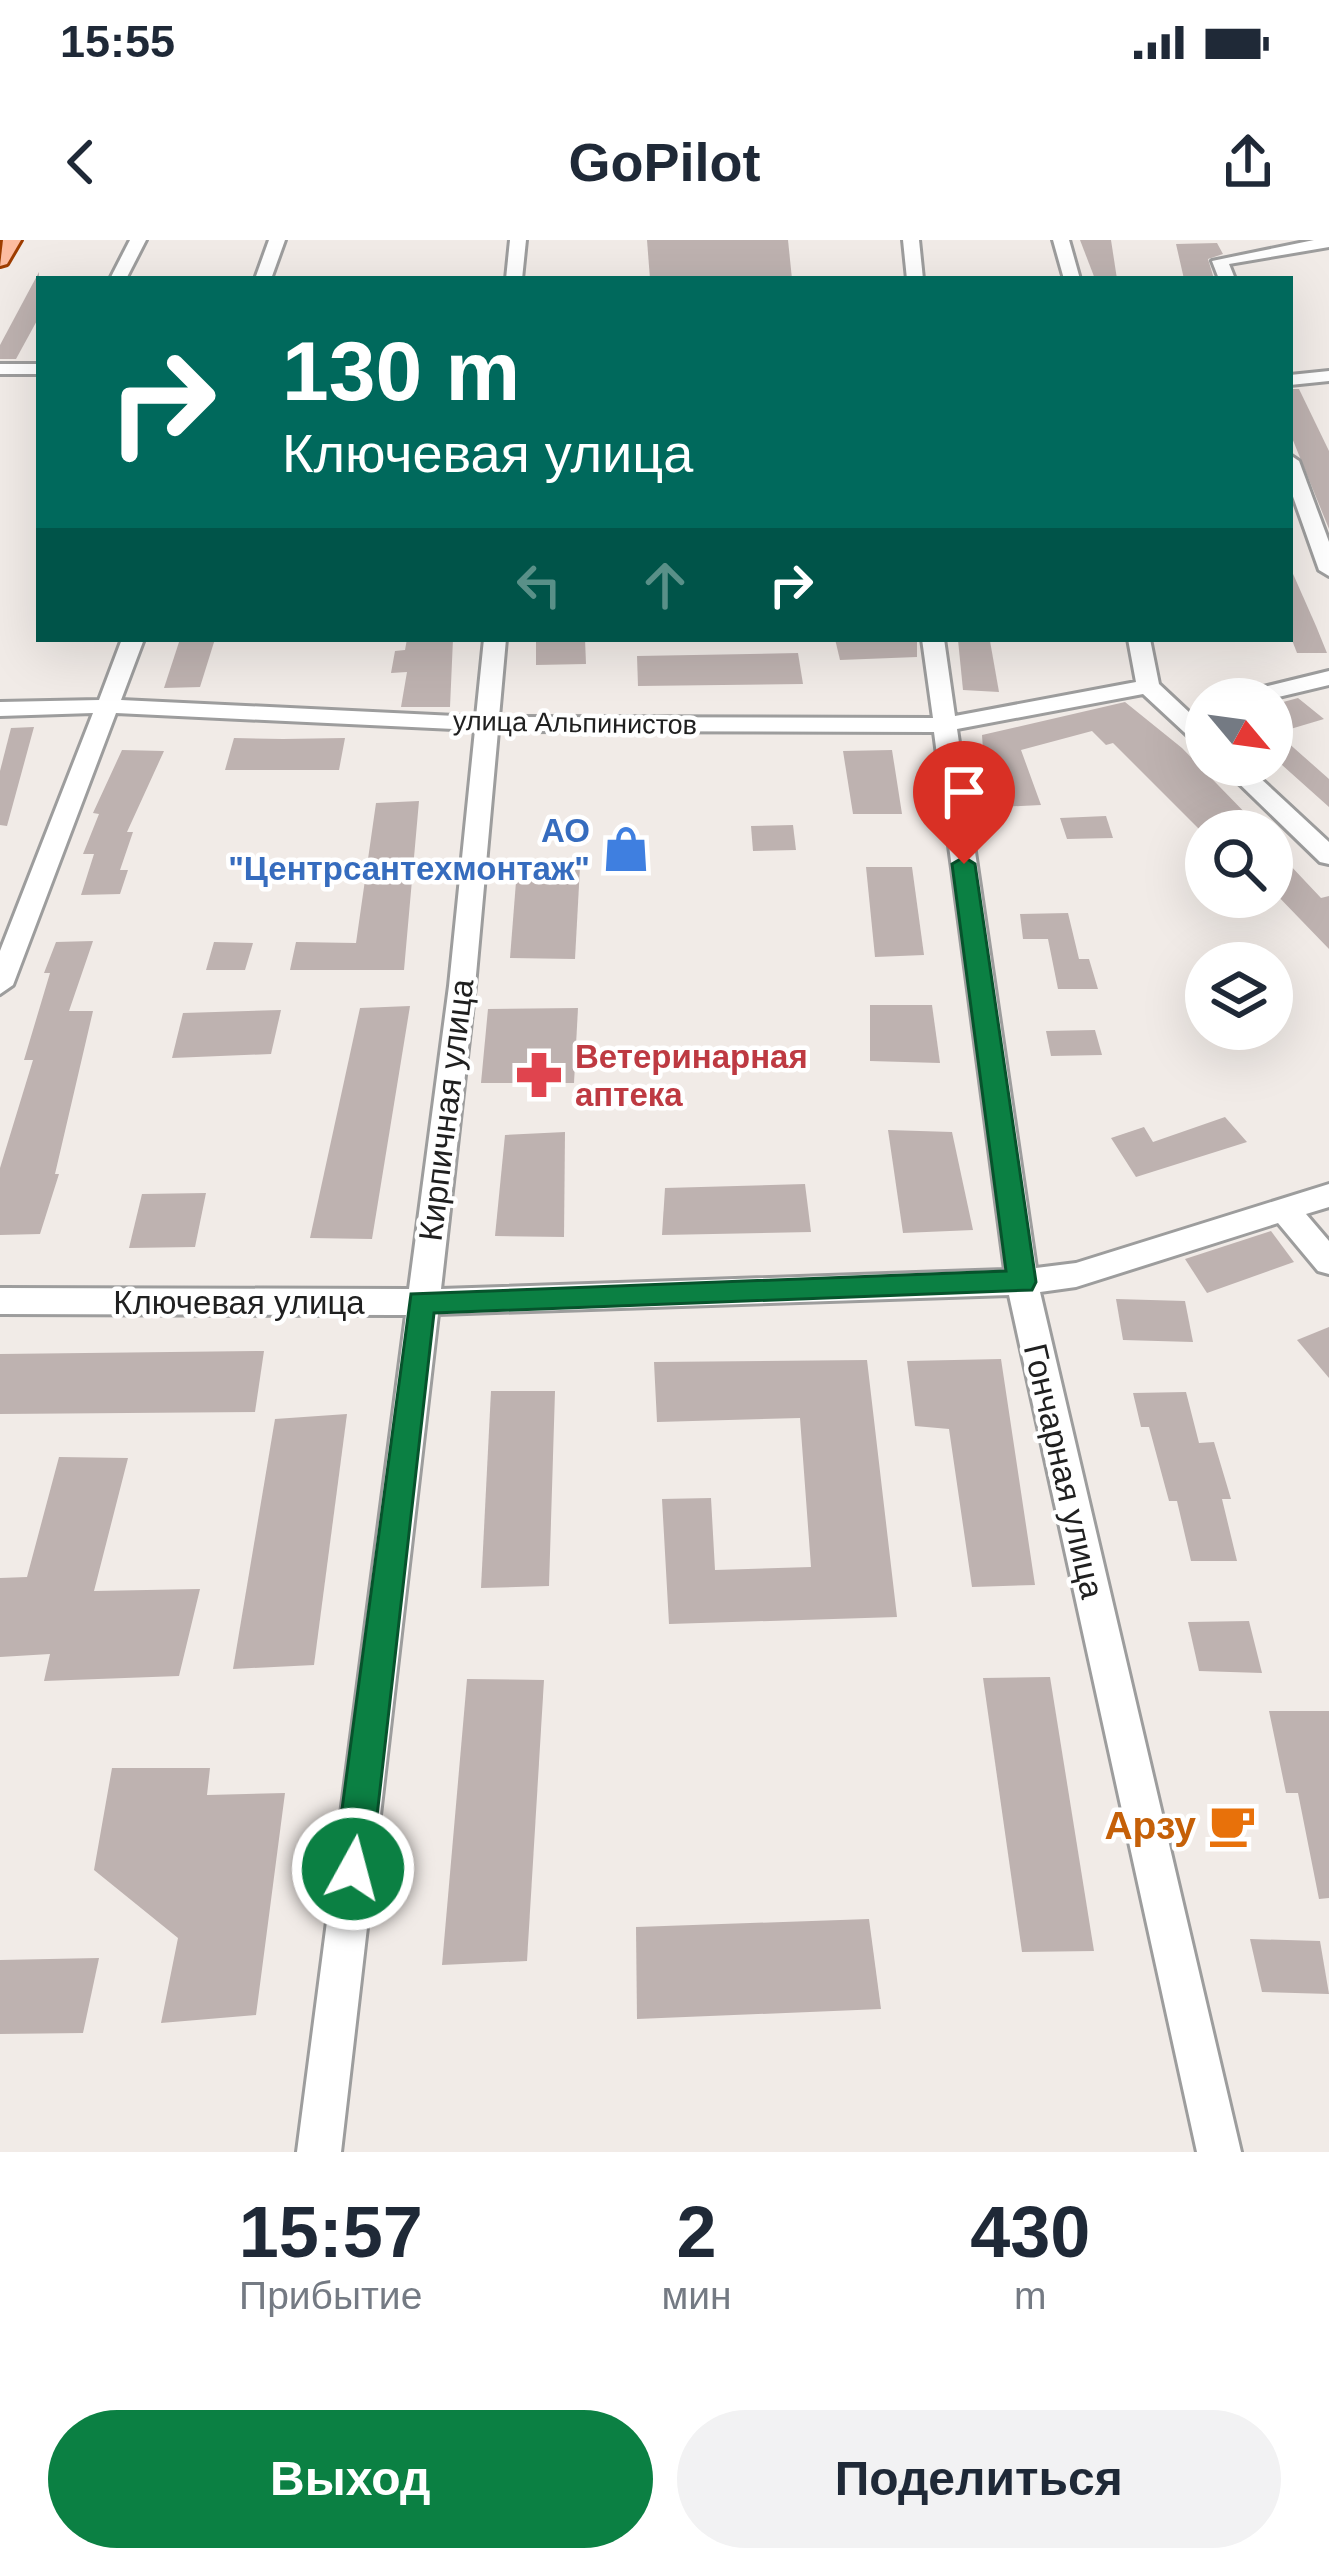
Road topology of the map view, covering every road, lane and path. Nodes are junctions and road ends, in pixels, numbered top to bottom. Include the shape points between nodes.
1 (12, 240) edge
2 (138, 240) edge
3 (277, 240) edge
4 (518, 240) edge
5 (911, 240) edge
6 (1061, 240) edge
7 (1328, 241) edge
8 (0, 260) edge
9 (120, 276) edge
10 (264, 276) edge
11 (514, 276) edge
12 (915, 276) edge
13 (1071, 276) edge
14 (1225, 276) edge
15 (0, 369) edge
16 (36, 369) edge
17 (1329, 376) edge
18 (1293, 380) edge
19 (1293, 469) edge
20 (1329, 570) edge
21 (132, 642) edge
22 (495, 642) edge
23 (933, 642) edge
24 (1140, 642) edge
25 (1329, 678) edge
26 (1148, 686) junction
27 (1293, 687) edge
28 (111, 706) junction
29 (0, 709) edge
30 (1185, 713) edge
31 (1179, 715) junction
32 (1185, 721) edge
33 (484, 724) junction
34 (944, 724) junction
35 (1254, 786) edge
36 (1329, 856) edge
37 (0, 986) edge
38 (1329, 1196) edge
39 (1285, 1210) junction
40 (1329, 1262) edge
41 (1022, 1282) junction
42 (0, 1301) edge
43 (421, 1302) junction
44 (319, 2152) edge
45 (1219, 2152) edge

1 - 8 main road
2 - 9 street
3 - 10 street
4 - 11 street
5 - 12 street
6 - 13 street
7 - 14 street via 1220,261
15 - 16 street
17 - 18 street
19 - 20 street
21 - 28 street
22 - 33 street, Кирпичная улица
23 - 34 street, Гончарная улица
24 - 26 street
25 - 27 street
26 - 31 street
26 - 34 street, улица Альпинистов
28 - 29 street, улица Альпинистов
28 - 33 street, улица Альпинистов
28 - 37 street
30 - 31 street
31 - 32 street
33 - 34 street, улица Альпинистов
33 - 43 street, Кирпичная улица via 462,986
34 - 41 street, Гончарная улица
35 - 36 street
38 - 39 street, Ключевая улица
39 - 40 street
39 - 41 street, Ключевая улица via 1076,1276
41 - 43 street, Ключевая улица
41 - 45 street, Гончарная улица
42 - 43 street, Ключевая улица
43 - 44 street, Кирпичная улица

